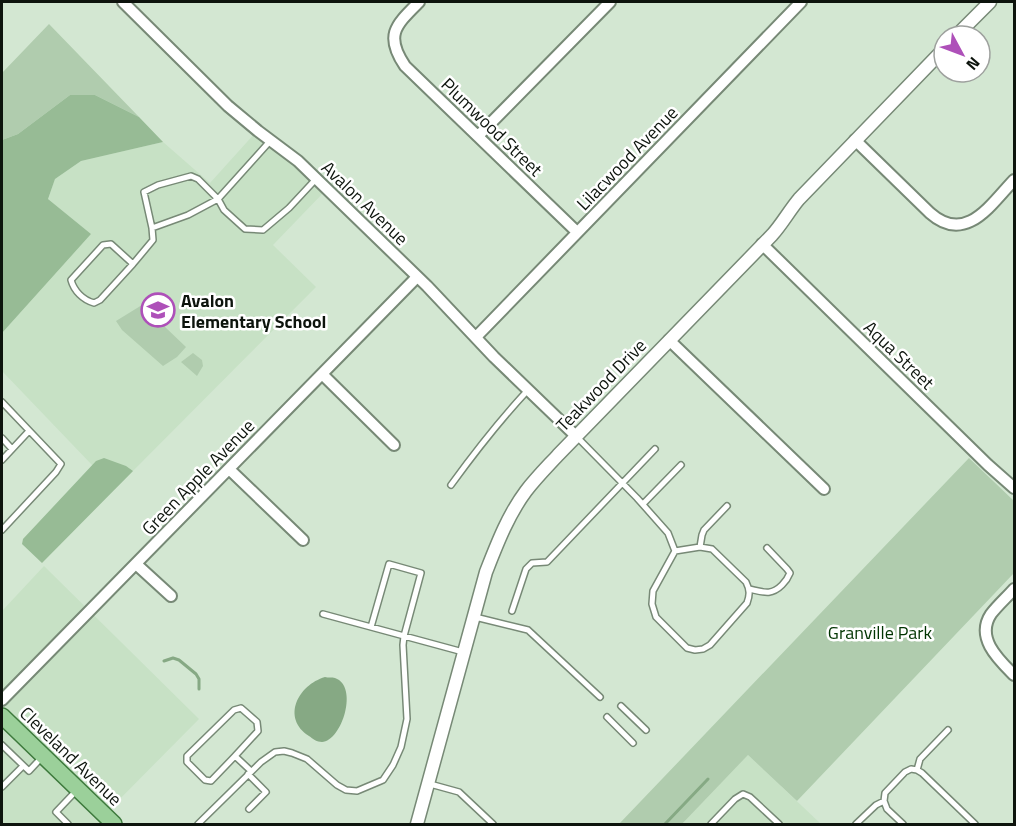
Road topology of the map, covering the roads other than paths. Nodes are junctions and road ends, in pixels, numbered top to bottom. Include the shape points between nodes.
1 (123, 2) edge
2 (419, 2) edge
3 (610, 2) edge
4 (801, 2) edge
5 (990, 2) edge
6 (968, 24) edge
7 (932, 61) edge
8 (478, 136) junction
9 (271, 140) junction
10 (855, 140) junction
11 (316, 179) junction
12 (1014, 180) edge
13 (218, 199) junction
14 (152, 228) junction
15 (577, 232) junction
16 (762, 244) junction
17 (134, 264) junction
18 (417, 277) junction
19 (476, 337) junction
20 (669, 340) junction
21 (322, 374) junction
22 (528, 390) junction
23 (2, 402) edge
24 (29, 431) junction
25 (576, 436) junction
26 (2, 438) edge
27 (394, 445) dead end
28 (12, 449) junction
29 (655, 450) dead end
30 (2, 460) edge
31 (681, 465) dead end
32 (229, 469) junction
33 (623, 484) junction
34 (451, 485) dead end
35 (1014, 488) edge
36 (824, 489) dead end
37 (643, 504) junction
38 (727, 506) dead end
39 (2, 530) edge
40 (303, 540) dead end
41 (700, 547) junction
42 (767, 548) dead end
43 (675, 551) junction
44 (136, 564) junction
45 (749, 589) junction
46 (1014, 589) edge
47 (171, 596) dead end
48 (512, 611) dead end
49 (323, 614) dead end
50 (475, 616) junction
51 (371, 627) junction
52 (404, 636) junction
53 (465, 652) junction
54 (1014, 675) edge
55 (600, 697) dead end
56 (2, 700) edge
57 (621, 706) dead end
58 (2, 716) edge
59 (607, 717) dead end
60 (646, 730) dead end
61 (948, 730) dead end
62 (633, 743) dead end
63 (2, 744) edge
64 (44, 756) junction
65 (235, 756) junction
66 (23, 766) junction
67 (917, 770) junction
68 (249, 773) junction
69 (428, 784) junction
70 (2, 787) edge
71 (78, 789) junction
72 (884, 801) junction
73 (249, 809) dead end
74 (68, 825) edge
75 (114, 825) edge
76 (198, 825) edge
77 (417, 825) edge
78 (493, 825) edge
79 (711, 825) edge
80 (779, 825) edge
81 (856, 825) edge
82 (903, 825) edge
83 (975, 825) edge

1 - 9 street, Avalon Avenue via 228,106
2 - 8 street, Plumwood Street via 397,26 393,40 397,54
3 - 8 street
4 - 15 street, Lilacwood Avenue
5 - 6 street
7 - 10 street, Teakwood Drive
8 - 15 street, Plumwood Street
9 - 11 street, Avalon Avenue
9 - 13 lane
10 - 12 street via 938,221 948,225 964,225 978,217
10 - 16 street, Teakwood Drive
11 - 13 lane via 262,230 245,229
11 - 18 street, Avalon Avenue
13 - 14 lane
13 - 14 lane via 191,176 158,185 144,192
14 - 17 lane via 153,240
15 - 19 street, Lilacwood Avenue
16 - 20 street, Teakwood Drive
16 - 35 street, Aqua Street
17 - 17 lane via 111,244 103,245 71,280 73,288 94,303
18 - 19 street, Avalon Avenue
18 - 21 street, Green Apple Avenue
19 - 22 street, Avalon Avenue
20 - 25 street, Teakwood Drive
20 - 36 street
21 - 27 street
21 - 32 street, Green Apple Avenue
22 - 25 street, Avalon Avenue
22 - 34 lane
23 - 24 lane
24 - 28 lane
24 - 39 lane via 61,464
25 - 33 lane
25 - 50 street, Teakwood Drive via 526,491 511,515 497,542
26 - 28 lane
28 - 30 lane
29 - 33 lane
31 - 37 lane
32 - 40 street
32 - 44 street, Green Apple Avenue
33 - 37 lane
33 - 48 lane via 547,562 532,563 526,569
37 - 43 lane via 668,533
38 - 41 lane via 704,530
41 - 43 lane
41 - 45 lane via 712,549
42 - 45 lane via 788,569 789,577 774,591
43 - 45 lane via 653,591 652,604 656,617 687,648 703,649 710,645 747,603
44 - 47 street
44 - 56 street, Green Apple Avenue
46 - 54 street via 986,626 987,643
49 - 51 lane
50 - 53 street, Teakwood Drive
50 - 55 lane via 528,630
51 - 52 lane
51 - 52 lane via 389,564 421,573
52 - 53 lane
52 - 68 lane via 407,719 393,765 383,780 357,791 346,790 307,759 284,751 275,752
53 - 69 street, Teakwood Drive
57 - 60 lane
58 - 64 main road, Cleveland Avenue
59 - 62 lane
61 - 67 lane via 920,759
63 - 66 lane
64 - 66 lane via 29,771
64 - 71 main road, Cleveland Avenue
65 - 65 lane via 258,731 257,722 241,708 226,717 187,756 187,762 211,781
65 - 68 lane
66 - 70 lane
67 - 72 lane via 905,772 885,793
67 - 83 lane
68 - 73 lane via 266,792
68 - 76 lane
69 - 77 street, Teakwood Drive
69 - 78 lane via 459,792
71 - 74 lane via 56,812
71 - 75 main road, Cleveland Avenue
72 - 81 lane
72 - 82 lane
79 - 80 lane via 743,794

